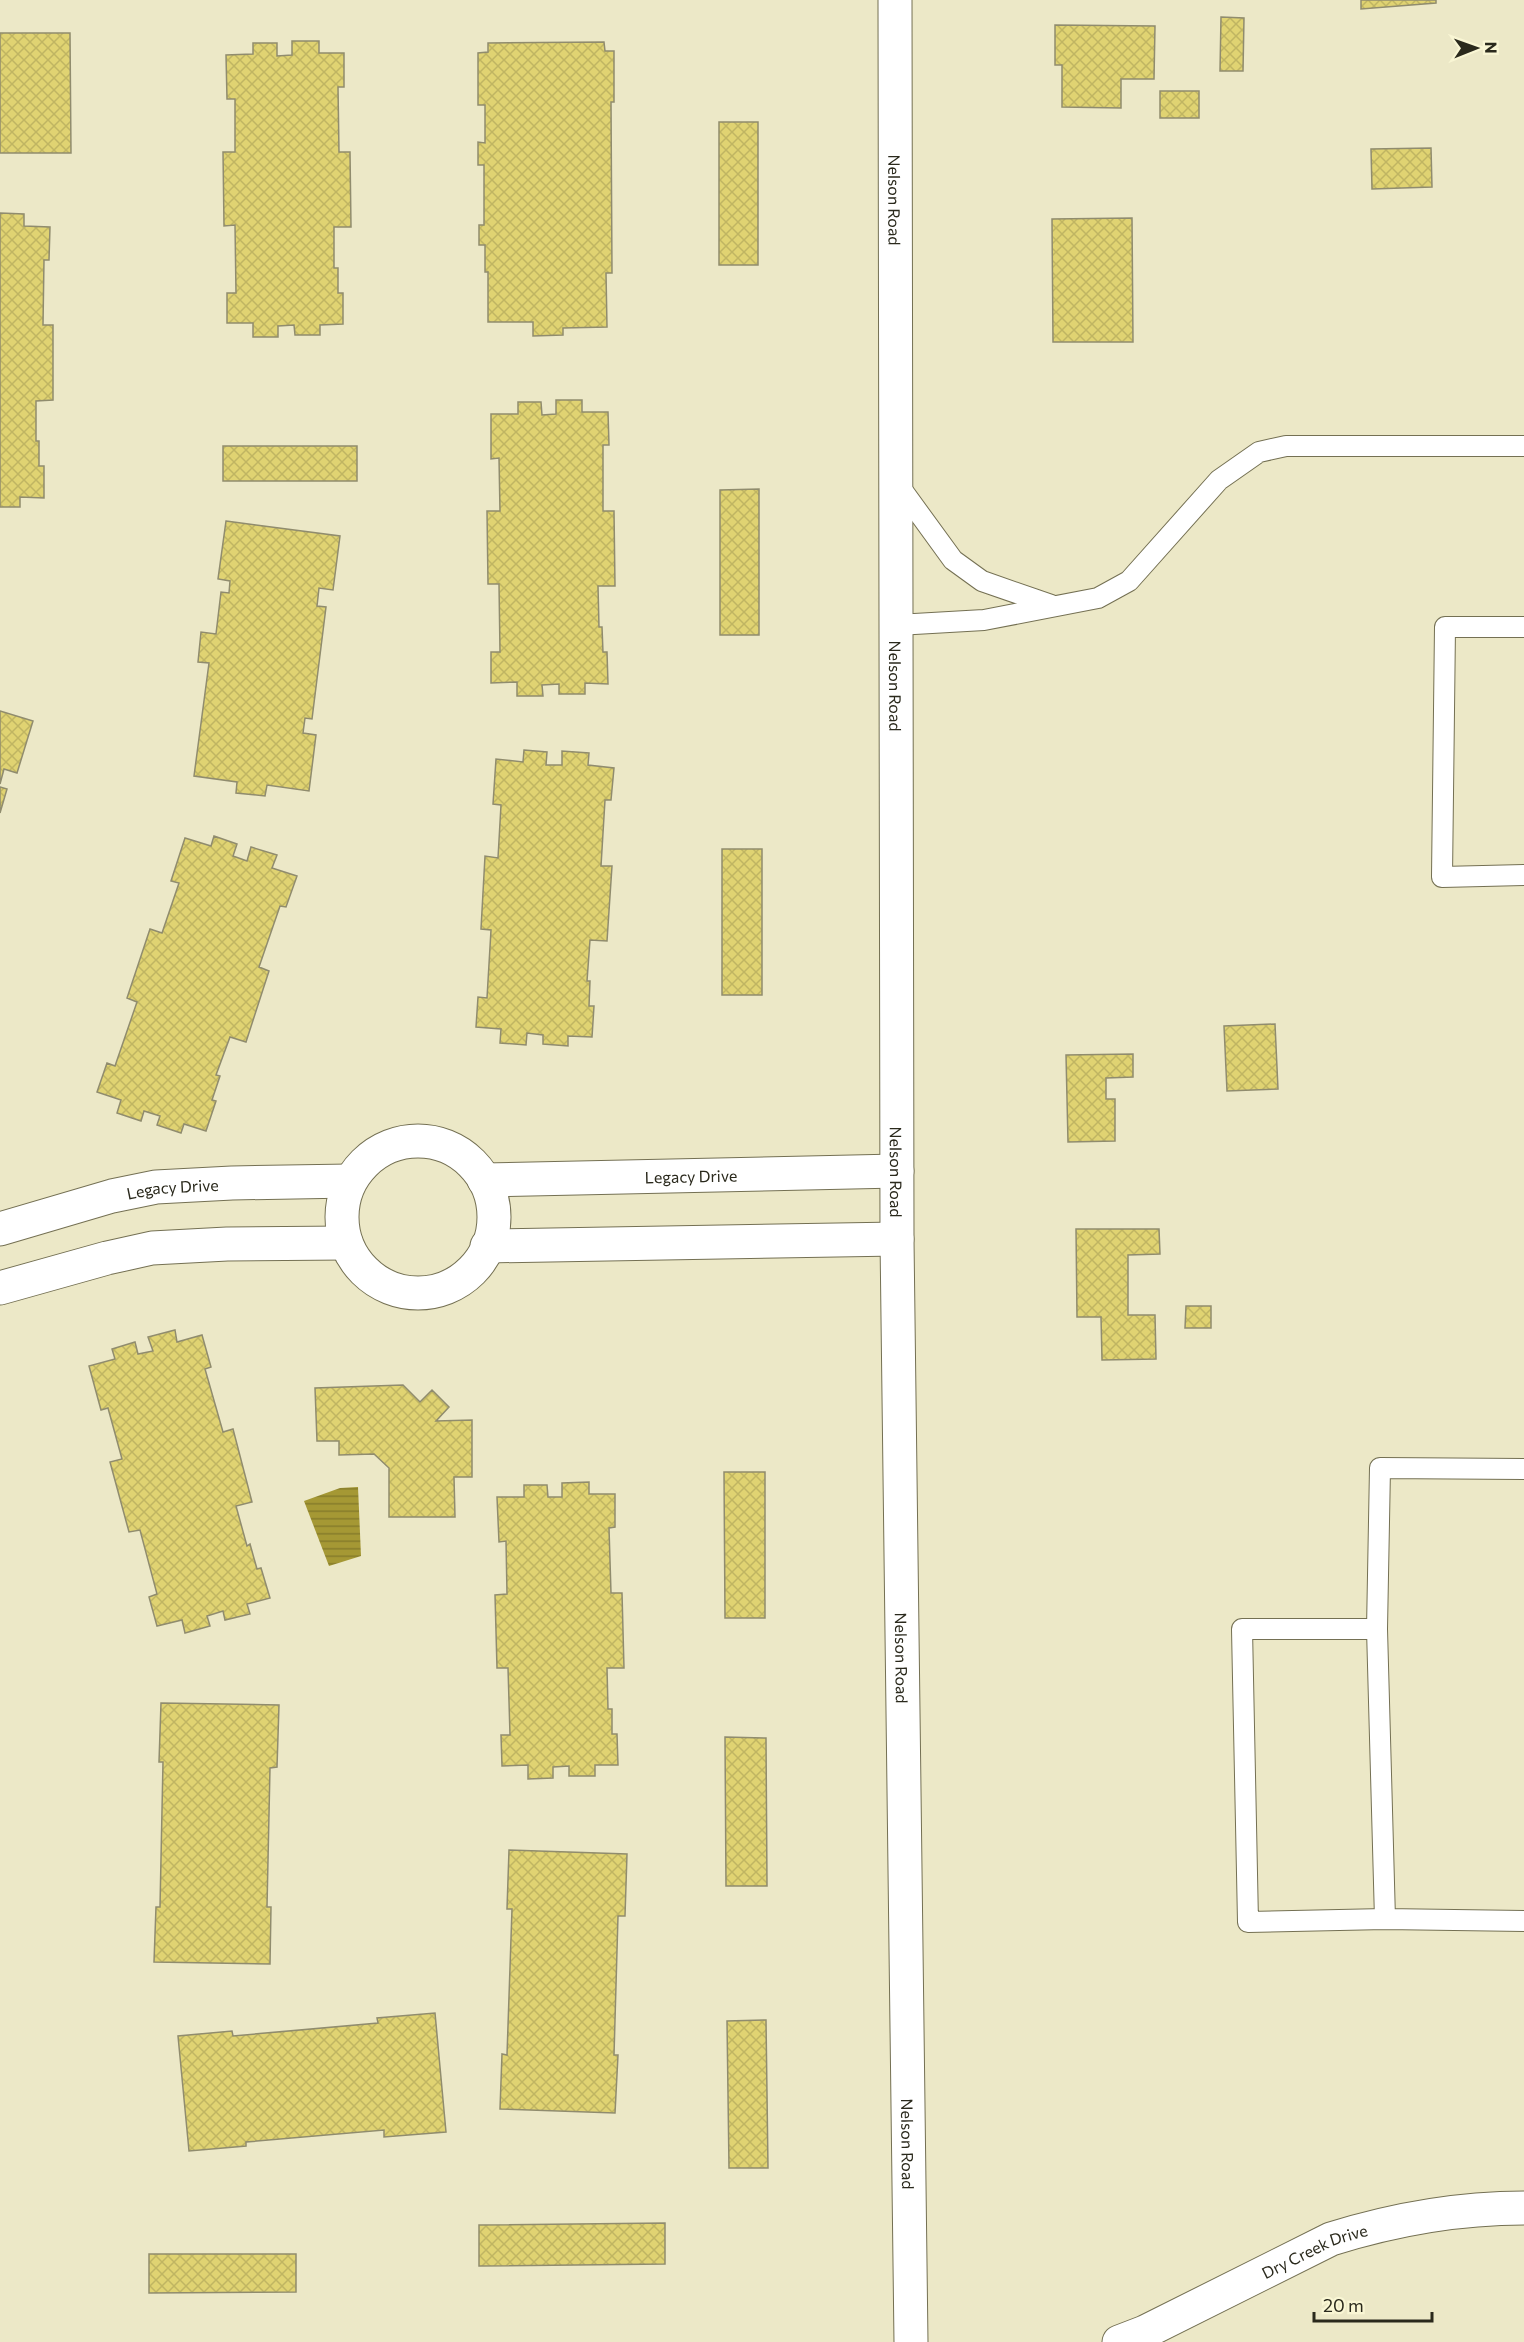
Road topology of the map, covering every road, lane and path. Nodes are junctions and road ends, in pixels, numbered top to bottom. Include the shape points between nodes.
1 (895, 0) edge
2 (1524, 446) edge
3 (897, 482) junction
4 (1051, 605) junction
5 (897, 625) junction
6 (1524, 627) edge
7 (1524, 875) edge
8 (897, 1171) junction
9 (484, 1180) junction
10 (350, 1181) junction
11 (0, 1229) edge
12 (897, 1239) junction
13 (346, 1243) junction
14 (488, 1246) junction
15 (0, 1288) edge
16 (1524, 1469) edge
17 (1377, 1629) junction
18 (1385, 1919) junction
19 (1524, 1920) edge
20 (1524, 2208) edge
21 (911, 2342) edge
22 (1119, 2342) edge

1 - 3 street, Nelson Road
2 - 4 lane via 1286,446 1259,452 1220,480 1130,581 1098,598
3 - 4 lane via 953,560 982,581
3 - 5 street, Nelson Road
4 - 5 lane via 984,620
5 - 8 street, Nelson Road
6 - 7 lane via 1444,627 1442,877
8 - 9 street, Legacy Drive
8 - 12 street, Nelson Road
9 - 10 street via 467,1158 455,1150 416,1140 376,1153
9 - 14 street via 494,1220
10 - 11 street, Legacy Drive via 156,1187
10 - 13 street via 342,1206
12 - 14 street
12 - 21 street, Nelson Road
13 - 14 street via 368,1274 390,1288 414,1293 439,1290 462,1279
13 - 15 street via 152,1248
16 - 17 lane via 1380,1468
17 - 18 lane
17 - 18 lane via 1242,1629 1248,1922
18 - 19 lane
20 - 22 street, Dry Creek Drive via 1465,2209 1427,2215 1331,2239

